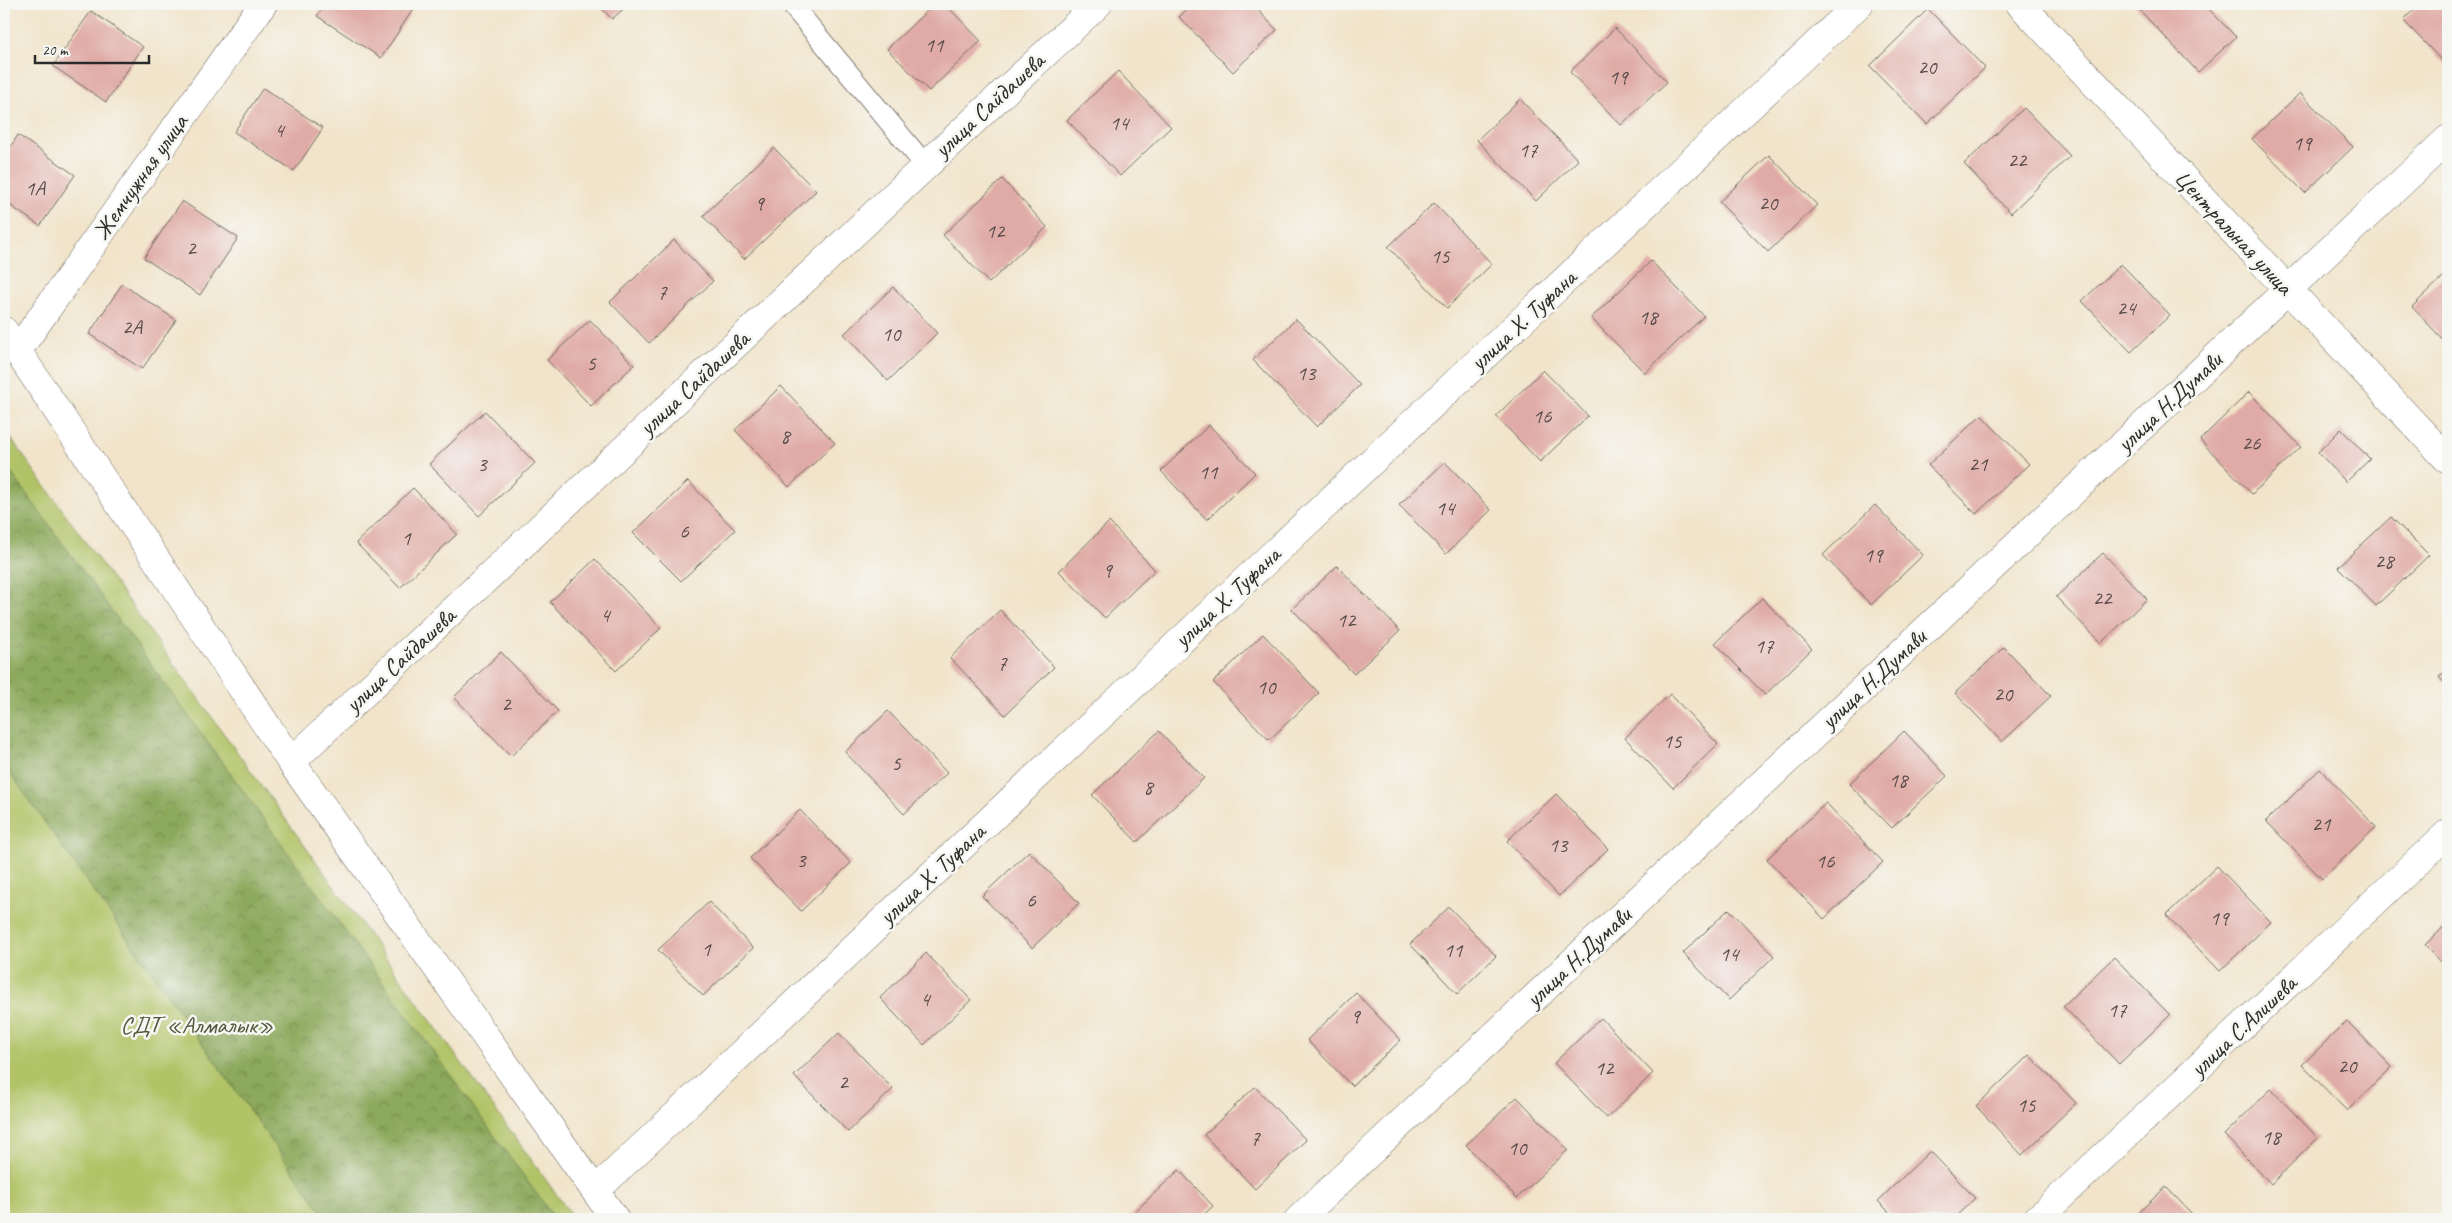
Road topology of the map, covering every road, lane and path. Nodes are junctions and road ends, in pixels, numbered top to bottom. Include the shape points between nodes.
1 (263, 4) edge
2 (791, 4) edge
3 (1098, 4) edge
4 (1859, 4) edge
5 (2020, 4) edge
6 (2448, 139) edge
7 (925, 165) junction
8 (2288, 290) junction
9 (11, 340) edge
10 (2448, 460) edge
11 (291, 762) junction
12 (2448, 833) edge
13 (596, 1190) junction
14 (616, 1219) edge
15 (1299, 1219) edge
16 (2037, 1219) edge

1 - 9 street, Жемчужная улица
2 - 7 lane
3 - 7 street, улица Сайдашева
4 - 13 street, улица Х. Туфана
5 - 8 street, Центральная улица
6 - 8 street, улица Н.Думави
7 - 11 street, улица Сайдашева
8 - 10 street, Центральная улица
8 - 15 street, улица Н.Думави
9 - 11 street
11 - 13 street
12 - 16 street, улица С.Алишева
13 - 14 street

